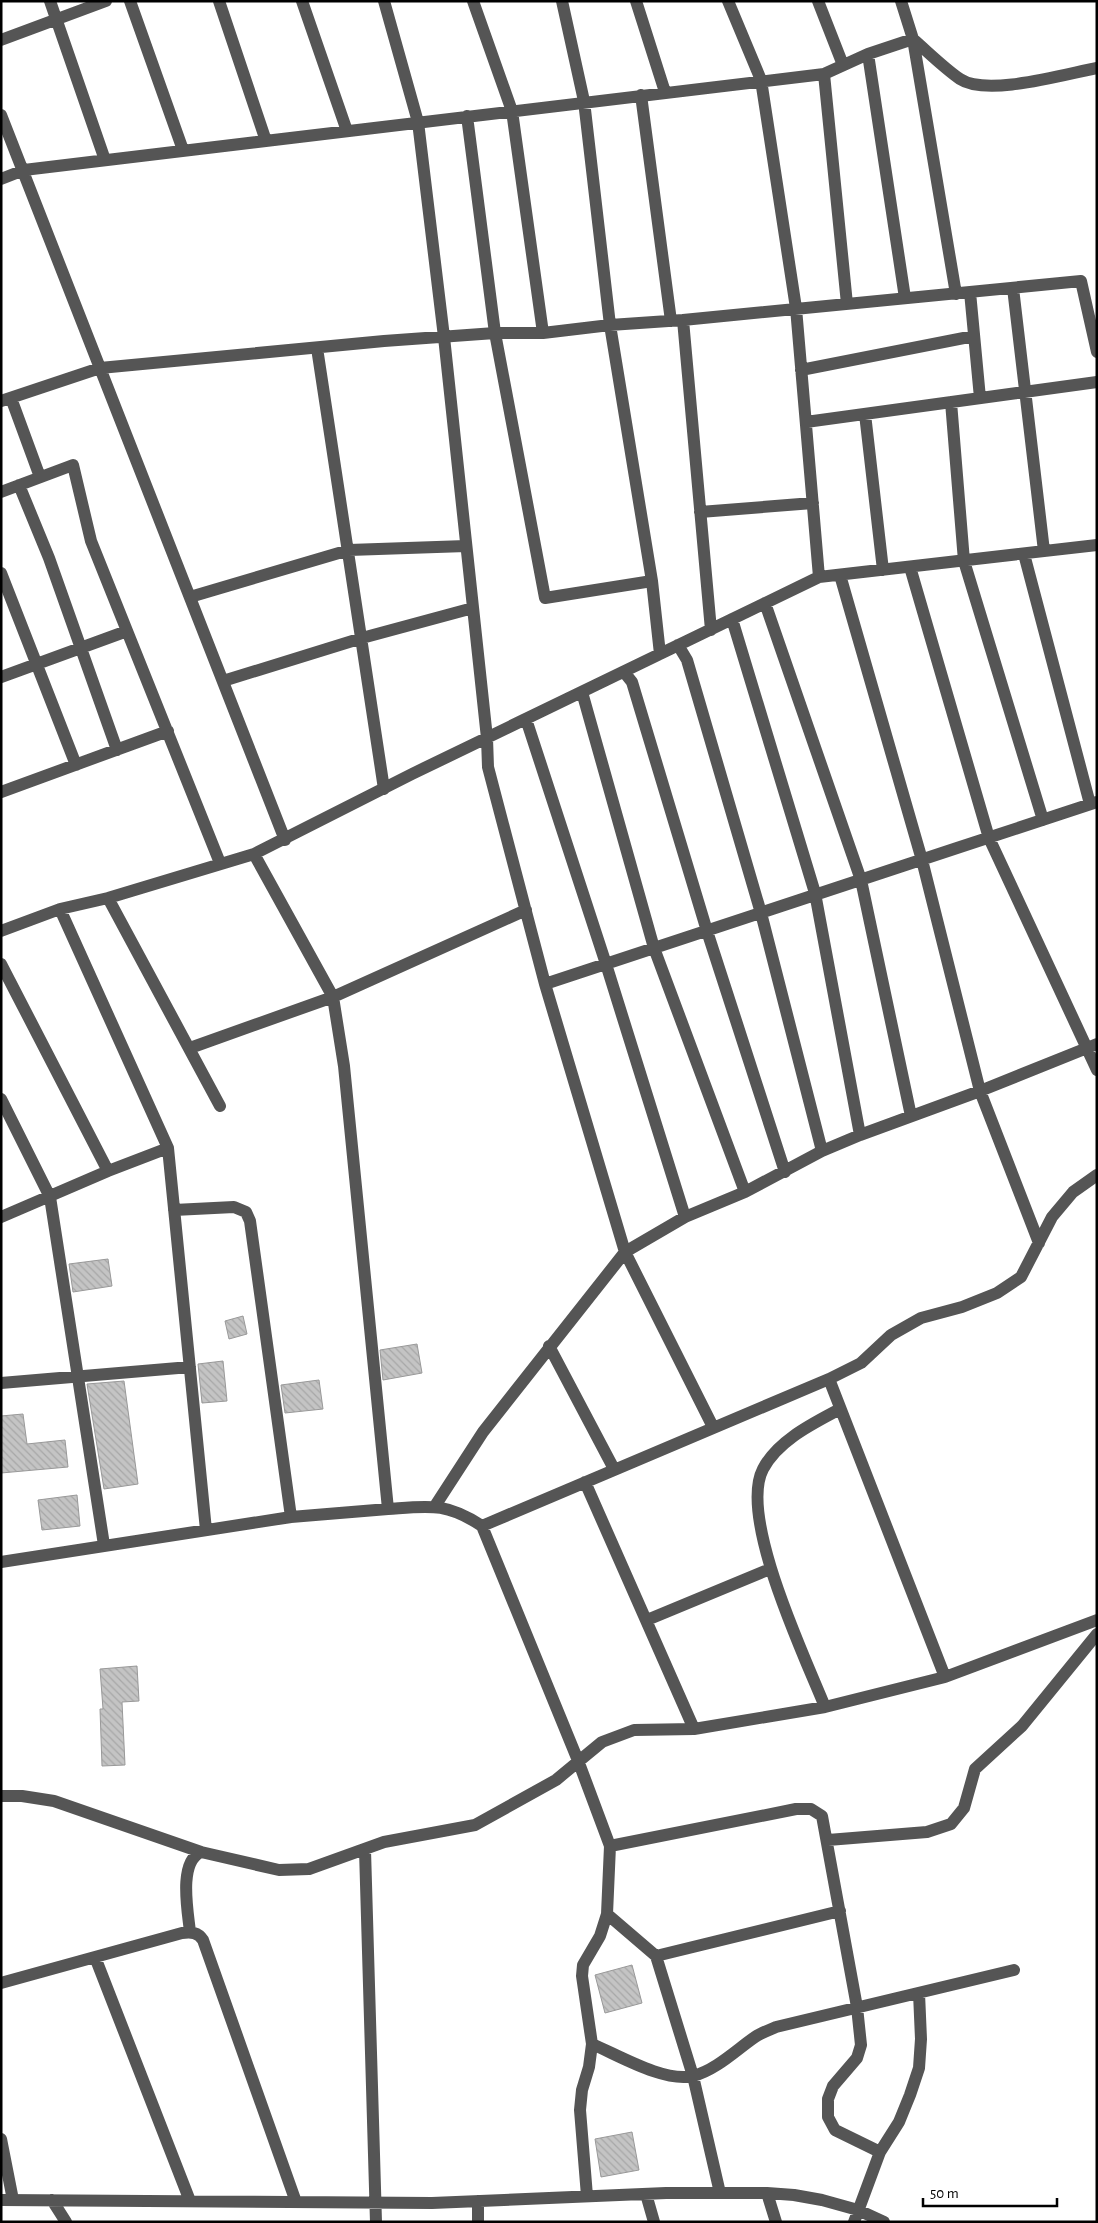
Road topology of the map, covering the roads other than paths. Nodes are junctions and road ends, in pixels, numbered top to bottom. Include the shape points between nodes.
1 (50, 1) edge
2 (106, 1) edge
3 (130, 1) edge
4 (219, 1) edge
5 (302, 1) edge
6 (384, 1) edge
7 (473, 1) edge
8 (562, 1) edge
9 (636, 1) edge
10 (728, 1) edge
11 (818, 1) edge
12 (901, 1) edge
13 (57, 19) junction
14 (1, 40) edge
15 (912, 40) junction
16 (868, 54) junction
17 (844, 65) junction
18 (1097, 68) edge
19 (824, 74) junction
20 (762, 80) junction
21 (665, 92) junction
22 (641, 95) junction
23 (584, 101) junction
24 (512, 111) junction
25 (1, 115) edge
26 (467, 116) junction
27 (418, 122) junction
28 (348, 131) junction
29 (266, 141) junction
30 (183, 150) junction
31 (105, 160) junction
32 (24, 170) junction
33 (1, 179) edge
34 (1014, 288) junction
35 (970, 292) junction
36 (956, 294) junction
37 (905, 298) junction
38 (847, 304) junction
39 (796, 308) junction
40 (677, 320) junction
41 (610, 325) junction
42 (495, 333) junction
43 (543, 333) junction
44 (974, 336) junction
45 (444, 337) junction
46 (317, 348) junction
47 (1097, 352) edge
48 (100, 368) junction
49 (801, 370) junction
50 (1097, 382) edge
51 (1025, 392) junction
52 (980, 398) junction
53 (6, 400) edge
54 (951, 402) junction
55 (865, 414) junction
56 (806, 422) junction
57 (40, 477) junction
58 (19, 485) junction
59 (1, 492) edge
60 (813, 503) junction
61 (700, 512) junction
62 (1097, 545) edge
63 (466, 546) junction
64 (349, 550) junction
65 (1044, 551) junction
66 (1024, 554) junction
67 (964, 561) junction
68 (910, 567) junction
69 (883, 570) junction
70 (1, 574) edge
71 (840, 575) junction
72 (819, 577) junction
73 (652, 581) junction
74 (190, 597) junction
75 (765, 604) junction
76 (473, 608) junction
77 (732, 619) junction
78 (711, 630) junction
79 (127, 631) junction
80 (362, 638) junction
81 (678, 645) junction
82 (80, 648) junction
83 (660, 654) junction
84 (36, 664) junction
85 (624, 672) junction
86 (1, 677) edge
87 (223, 681) junction
88 (582, 692) junction
89 (526, 719) junction
90 (168, 731) junction
91 (487, 738) junction
92 (117, 750) junction
93 (76, 765) junction
94 (384, 789) junction
95 (1, 792) edge
96 (1093, 803) edge
97 (1043, 820) junction
98 (989, 838) junction
99 (285, 840) junction
100 (254, 854) junction
101 (922, 860) junction
102 (220, 863) junction
103 (861, 880) junction
104 (815, 893) junction
105 (108, 898) junction
106 (60, 909) junction
107 (526, 910) junction
108 (761, 913) junction
109 (1, 931) edge
110 (707, 931) junction
111 (654, 948) junction
112 (1, 964) edge
113 (606, 964) junction
114 (545, 984) junction
115 (333, 997) junction
116 (1091, 1047) edge
117 (190, 1048) junction
118 (1097, 1070) edge
119 (980, 1091) junction
120 (1, 1099) edge
121 (220, 1106) dead end
122 (911, 1116) junction
123 (860, 1134) junction
124 (168, 1148) junction
125 (822, 1151) junction
126 (108, 1171) junction
127 (785, 1172) junction
128 (1097, 1175) edge
129 (746, 1192) junction
130 (50, 1198) junction
131 (174, 1210) junction
132 (1, 1217) edge
133 (685, 1217) junction
134 (1039, 1243) junction
135 (625, 1252) junction
136 (550, 1346) junction
137 (190, 1367) junction
138 (78, 1376) junction
139 (829, 1379) junction
140 (1, 1383) edge
141 (840, 1409) junction
142 (713, 1427) junction
143 (614, 1469) junction
144 (585, 1482) junction
145 (435, 1506) junction
146 (388, 1509) junction
147 (291, 1517) junction
148 (482, 1526) junction
149 (206, 1530) junction
150 (104, 1545) junction
151 (1, 1562) edge
152 (770, 1569) junction
153 (647, 1620) junction
154 (1097, 1620) edge
155 (1097, 1634) edge
156 (945, 1677) junction
157 (825, 1707) junction
158 (694, 1729) junction
159 (580, 1763) junction
160 (1, 1796) edge
161 (828, 1840) junction
162 (610, 1846) junction
163 (365, 1850) junction
164 (201, 1852) junction
165 (840, 1912) junction
166 (607, 1914) junction
167 (190, 1932) junction
168 (656, 1956) junction
169 (95, 1957) junction
170 (1014, 1970) dead end
171 (1, 1983) edge
172 (919, 1993) junction
173 (857, 2008) junction
174 (592, 2044) junction
175 (693, 2076) junction
176 (1, 2139) edge
177 (880, 2152) junction
178 (720, 2193) junction
179 (767, 2193) junction
180 (646, 2194) junction
181 (587, 2196) junction
182 (7, 2200) edge
183 (52, 2200) junction
184 (190, 2201) junction
185 (478, 2201) junction
186 (296, 2202) junction
187 (375, 2202) junction
188 (856, 2216) edge
189 (66, 2222) edge
190 (376, 2222) edge
191 (478, 2222) edge
192 (654, 2222) edge
193 (776, 2222) edge
194 (884, 2222) edge

1 - 13 street
2 - 13 street
3 - 30 street
4 - 29 street
5 - 28 street
6 - 27 street
7 - 24 street
8 - 23 street
9 - 21 street
10 - 20 street
11 - 17 street
12 - 15 street
13 - 14 street
13 - 31 street
15 - 16 street
15 - 18 street via 961,80 978,85 1004,86
15 - 36 street
16 - 17 street
16 - 37 street
17 - 19 street
19 - 20 street
19 - 38 street
20 - 21 street
20 - 39 street
21 - 22 street
22 - 23 street
22 - 40 street
23 - 24 street
23 - 41 street
24 - 26 street
24 - 43 street
25 - 32 street
26 - 27 street
26 - 42 street
27 - 28 street
27 - 45 street
28 - 29 street
29 - 30 street
30 - 31 street
31 - 32 street
32 - 33 street
32 - 48 street
34 - 35 street
34 - 47 street via 1081,281
34 - 51 street
35 - 36 street
35 - 44 street
36 - 37 street
37 - 38 street
38 - 39 street
39 - 40 street
39 - 49 street
40 - 41 street
40 - 61 street
41 - 43 street
41 - 73 street
42 - 43 street
42 - 45 street
42 - 73 street via 545,598
44 - 49 street
44 - 52 street
45 - 46 street
45 - 63 street
46 - 48 street
46 - 64 street
48 - 53 street
48 - 74 street
49 - 56 street
50 - 51 street
51 - 52 street
51 - 65 street
52 - 54 street
53 - 57 street
54 - 55 street
54 - 67 street
55 - 56 street
55 - 69 street
56 - 60 street
57 - 58 street
57 - 79 street via 73,464 91,542
58 - 59 street
58 - 82 street via 49,558
60 - 61 street
60 - 72 street
61 - 78 street
62 - 65 street
63 - 64 street
63 - 76 street
64 - 74 street
64 - 80 street
65 - 66 street
66 - 67 street
66 - 96 street
67 - 68 street
67 - 97 street
68 - 69 street
68 - 98 street
69 - 71 street
70 - 84 street
71 - 72 street
71 - 101 street
72 - 75 street
73 - 83 street
74 - 87 street
75 - 77 street
75 - 103 street
76 - 80 street
76 - 91 street
77 - 78 street
77 - 104 street
78 - 81 street
79 - 82 street
79 - 90 street
80 - 87 street
80 - 94 street
81 - 83 street
81 - 108 street via 686,660
82 - 84 street
82 - 92 street
83 - 85 street
84 - 86 street
84 - 93 street
85 - 88 street
85 - 110 street via 632,682
87 - 99 street
88 - 89 street
88 - 111 street
89 - 91 street
89 - 113 street
90 - 92 street
90 - 102 street
91 - 94 street
91 - 107 street via 488,767
92 - 93 street
93 - 95 street
94 - 99 street
96 - 97 street
97 - 98 street
98 - 101 street
98 - 116 street
99 - 100 street
100 - 102 street
100 - 115 street
101 - 103 street
101 - 119 street
102 - 105 street
103 - 104 street
103 - 122 street
104 - 108 street
104 - 123 street
105 - 106 street
105 - 117 street
106 - 109 street
106 - 124 street
107 - 114 street
107 - 115 street
108 - 110 street
108 - 125 street
110 - 111 street
110 - 127 street
111 - 113 street
111 - 129 street
112 - 126 street
113 - 114 street
113 - 133 street
114 - 135 street
115 - 117 street
115 - 146 street via 344,1066
116 - 118 street
116 - 119 street
117 - 121 street
119 - 122 street
119 - 134 street
120 - 130 street
122 - 123 street
123 - 125 street
124 - 126 street
124 - 131 street
125 - 127 street
126 - 130 street
127 - 129 street
128 - 134 street via 1073,1192 1052,1217
129 - 133 street
130 - 132 street
130 - 138 street
131 - 137 street
131 - 147 street via 234,1207 246,1212 250,1221
133 - 135 street
134 - 139 street via 1021,1277 997,1293 921,1318 890,1335 861,1364
135 - 136 street
135 - 142 street
136 - 143 street
136 - 145 street via 483,1432
137 - 138 street
137 - 149 street
138 - 140 street
138 - 150 street
139 - 141 street
139 - 142 street
141 - 152 street via 790,1439 763,1469 757,1495
141 - 156 street
142 - 143 street
143 - 144 street
144 - 148 street
144 - 153 street
145 - 146 street
145 - 148 street via 466,1516
146 - 147 street
147 - 149 street
148 - 159 street
149 - 150 street
150 - 151 street
152 - 153 street
152 - 157 street
153 - 158 street
154 - 156 street
155 - 161 street via 1022,1726 975,1769 964,1808 952,1824 928,1832
156 - 157 street
157 - 158 street
158 - 159 street via 634,1730 602,1742
159 - 162 street
159 - 163 street via 475,1825 401,1838
160 - 164 street via 54,1801
161 - 162 street via 822,1816 811,1809 796,1809
161 - 165 street
162 - 166 street
163 - 164 street via 294,1871
163 - 187 street
164 - 167 street via 190,1862 186,1880
165 - 168 street
165 - 173 street
166 - 168 street
166 - 174 street via 582,1976
167 - 169 street
167 - 186 street via 203,1940
168 - 175 street
169 - 171 street
169 - 184 street
170 - 172 street
172 - 173 street
172 - 177 street via 921,2039 918,2068 899,2122
173 - 175 street via 776,2027
173 - 177 street via 861,2045 857,2058 833,2086 828,2099 828,2117 835,2130
174 - 175 street via 662,2074
174 - 181 street via 580,2110
175 - 178 street
176 - 182 street
177 - 188 street
178 - 179 street
178 - 180 street
179 - 188 street via 794,2195
179 - 193 street
180 - 181 street
180 - 192 street
181 - 185 street
182 - 183 street
183 - 184 street
183 - 189 street
184 - 186 street
185 - 187 street
185 - 191 street
186 - 187 street
187 - 190 street
188 - 194 street

